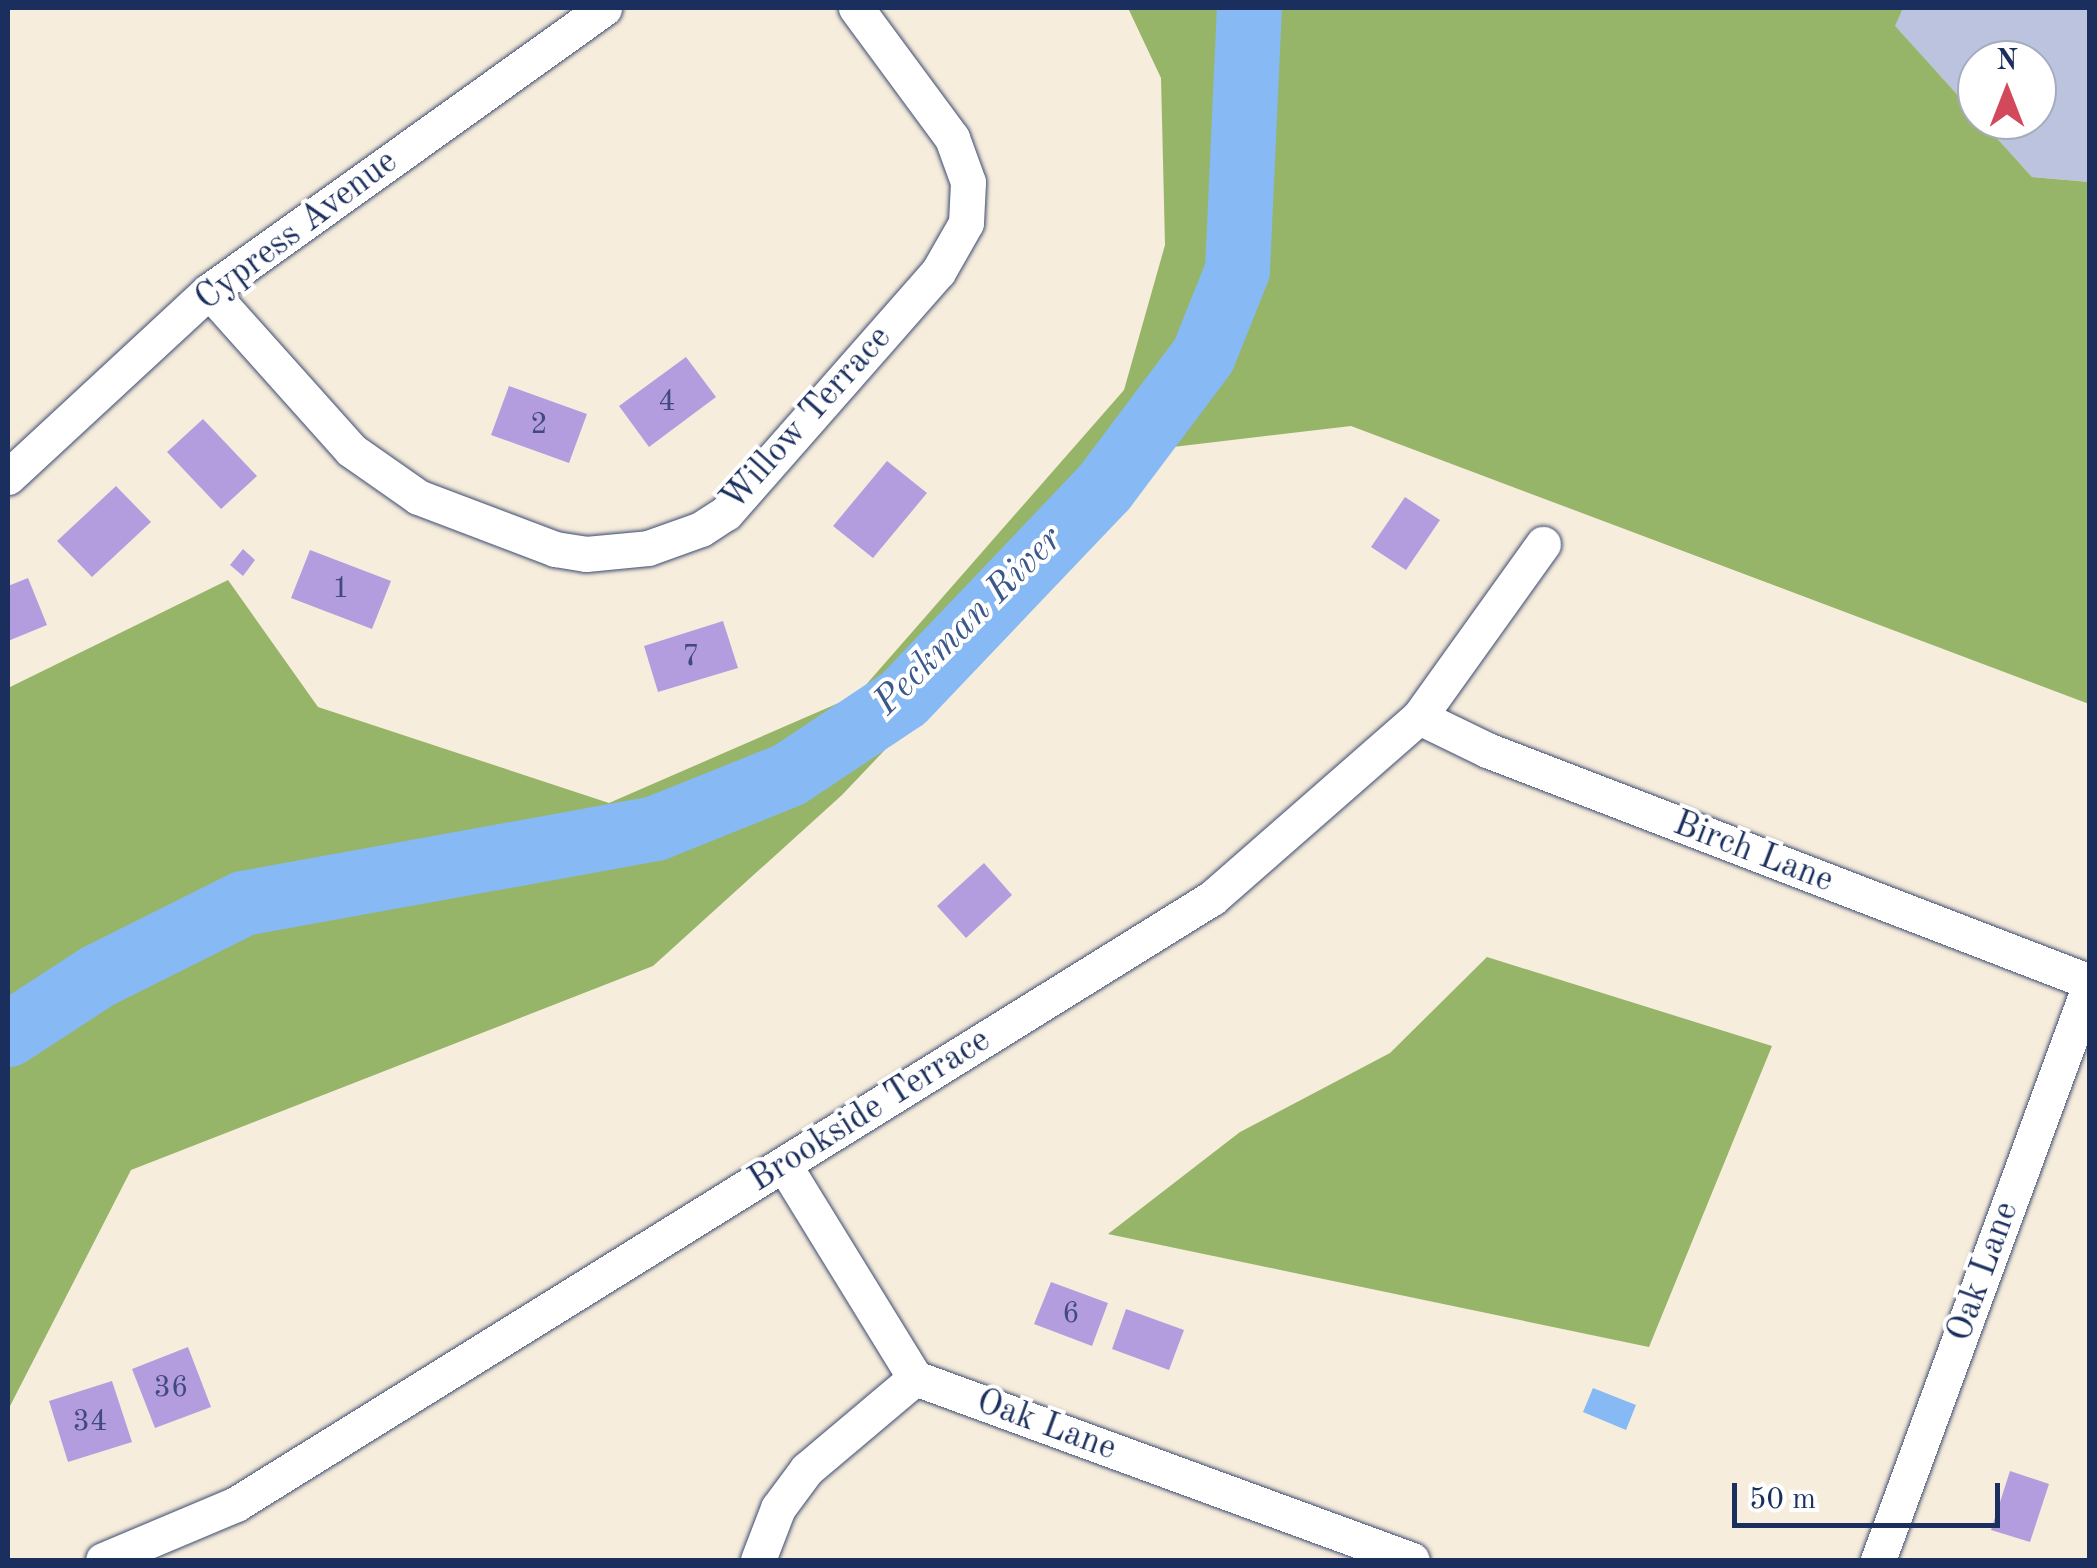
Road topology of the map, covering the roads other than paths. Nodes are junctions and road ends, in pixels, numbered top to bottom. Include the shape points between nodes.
1 (604, 8) edge
2 (856, 8) edge
3 (209, 291) junction
4 (8, 477) edge
5 (1543, 544) dead end
6 (1419, 717) junction
7 (2090, 983) edge
8 (784, 1165) junction
9 (914, 1378) junction
10 (109, 1560) edge
11 (758, 1560) edge
12 (1412, 1560) edge
13 (1878, 1560) edge

1 - 3 street, Cypress Avenue
2 - 3 street, Willow Terrace via 952,138 968,182 966,223 938,272 726,513 702,529 648,548 586,554 555,550 418,497 351,450
3 - 4 street, Cypress Avenue
5 - 6 street, Brookside Terrace
6 - 7 street, Birch Lane via 1486,750
6 - 8 street, Brookside Terrace via 1212,898
7 - 13 street, Oak Lane
8 - 9 street
8 - 10 street, Brookside Terrace via 236,1504
9 - 11 street via 807,1469 778,1508
9 - 12 street, Oak Lane

